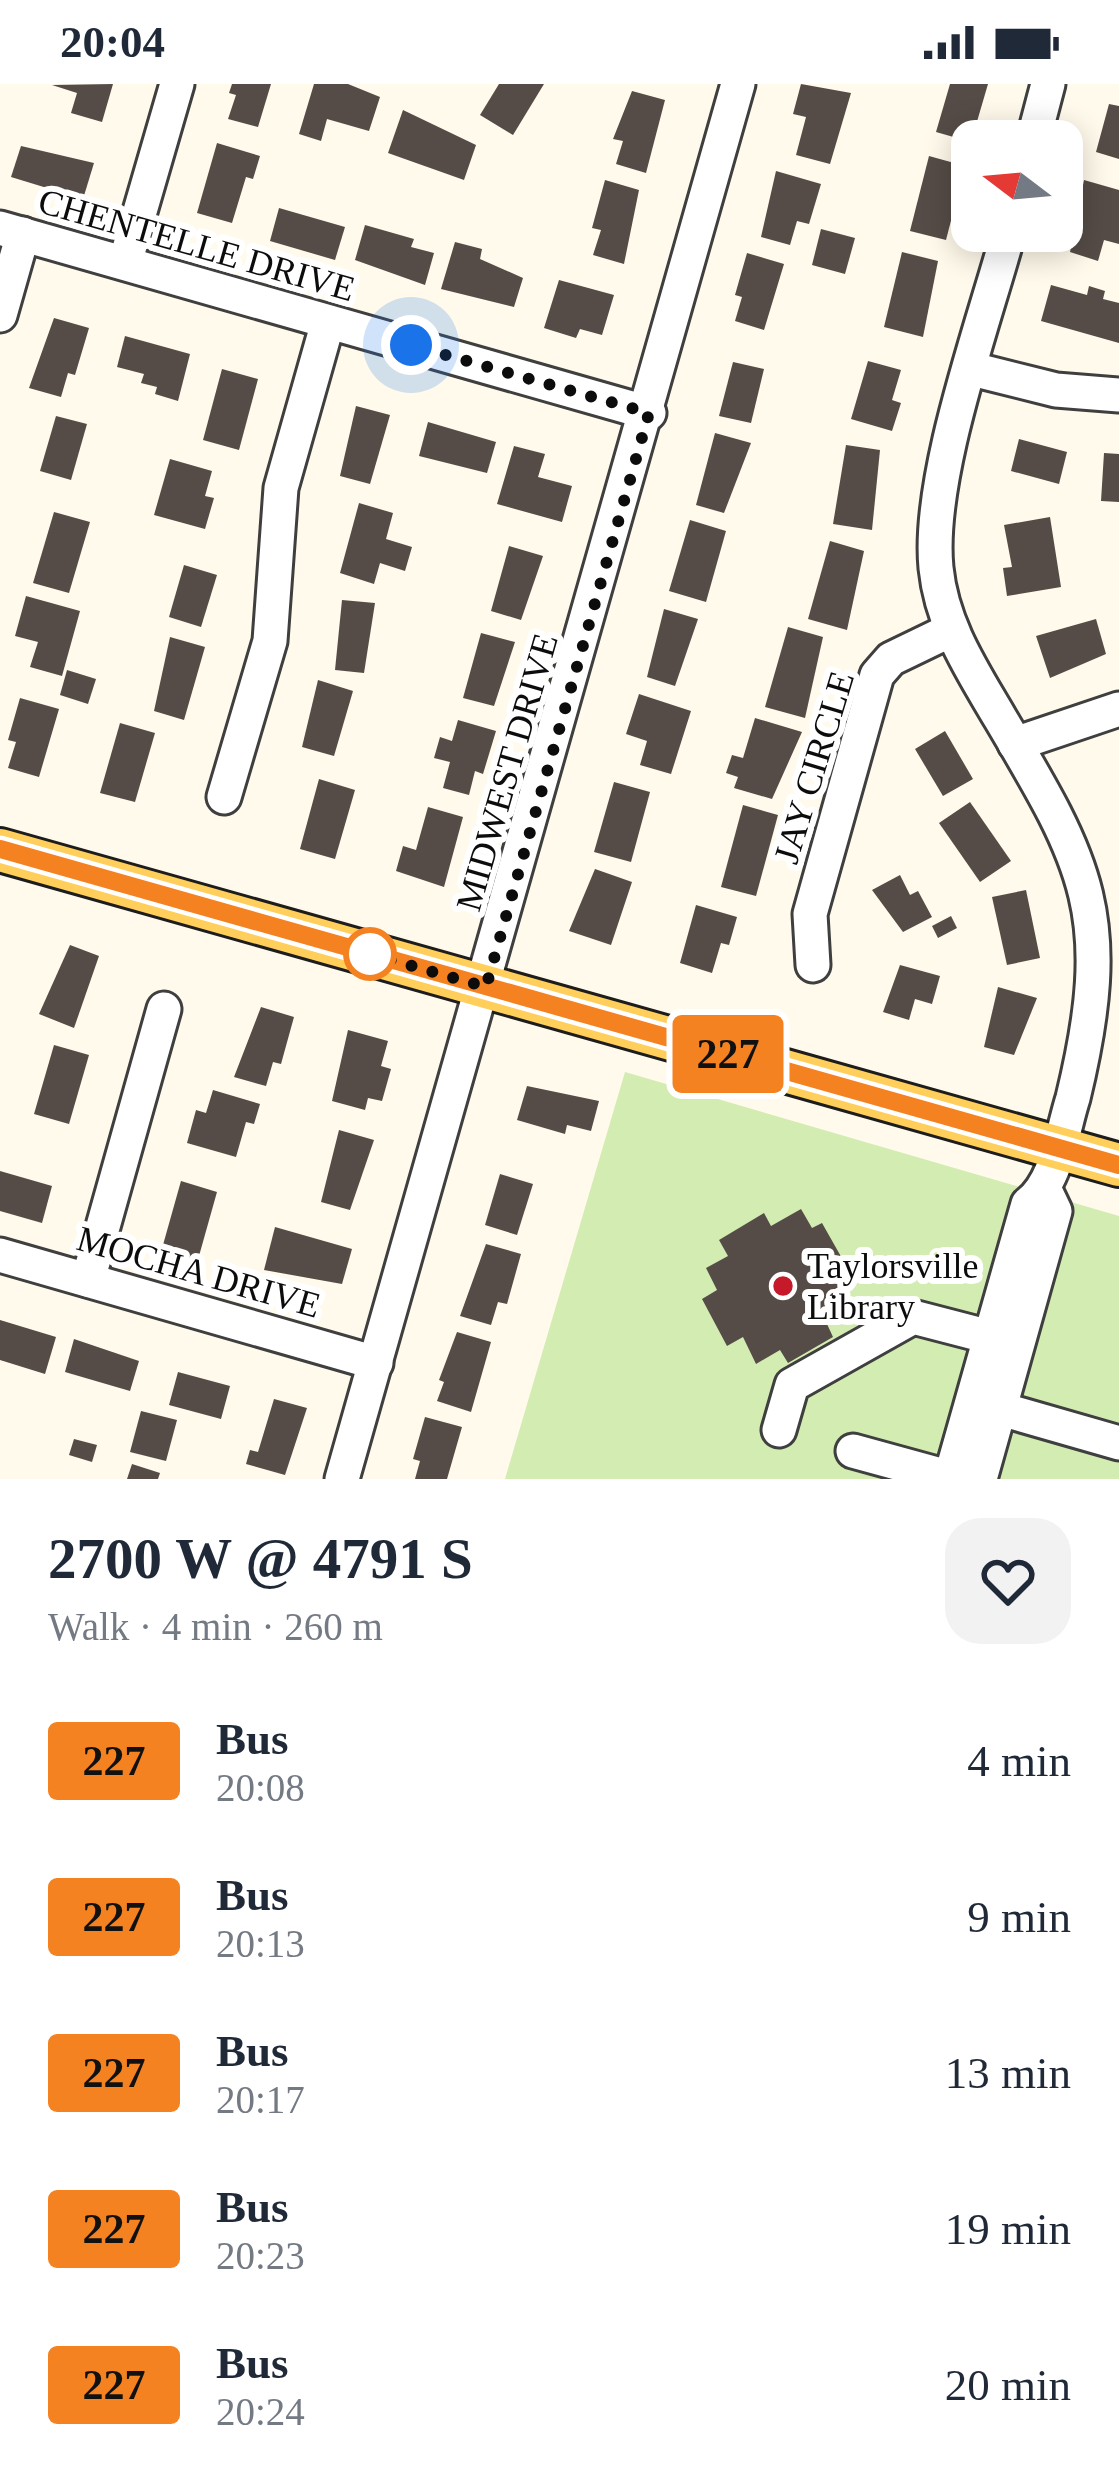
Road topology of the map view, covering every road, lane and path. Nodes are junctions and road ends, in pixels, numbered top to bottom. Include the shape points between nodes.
1 (177, 84) edge
2 (738, 84) edge
3 (1048, 84) edge
4 (1039, 120) edge
5 (11, 231) edge
6 (1003, 252) edge
7 (125, 263) junction
8 (0, 315) edge
9 (328, 322) junction
10 (972, 369) junction
11 (1119, 395) edge
12 (649, 413) junction
13 (951, 630) junction
14 (1119, 709) edge
15 (1016, 744) junction
16 (224, 797) dead end
17 (0, 850) edge
18 (1112, 955) edge
19 (813, 965) dead end
20 (486, 987) junction
21 (164, 1009) dead end
22 (1057, 1148) junction
23 (1119, 1165) edge
24 (1045, 1190) junction
25 (0, 1255) edge
26 (88, 1280) junction
27 (990, 1337) junction
28 (376, 1363) junction
29 (986, 1405) junction
30 (779, 1430) dead end
31 (1119, 1443) edge
32 (853, 1451) dead end
33 (342, 1479) edge
34 (952, 1479) edge
35 (980, 1479) edge

1 - 7 street
2 - 12 street, MIDWEST DRIVE
3 - 4 street
5 - 7 street, CHENTELLE DRIVE
5 - 8 street
6 - 10 street
7 - 9 street, CHENTELLE DRIVE
9 - 12 street, CHENTELLE DRIVE
9 - 16 street via 280,488 270,641
10 - 11 street via 1056,390
10 - 13 street via 935,528
12 - 20 street, MIDWEST DRIVE
13 - 15 street
13 - 19 street, JAY CIRCLE via 891,659 877,675 810,914
14 - 15 street
15 - 18 street via 1086,870
17 - 20 main road
18 - 22 street
20 - 22 main road
20 - 28 street, MIDWEST DRIVE
21 - 26 street
22 - 23 main road
22 - 24 street
24 - 27 street via 1028,1204
24 - 29 street via 1055,1211
25 - 26 street, MOCHA DRIVE
26 - 28 street, MOCHA DRIVE
27 - 29 street
27 - 30 street via 913,1317 793,1385
28 - 33 street, MIDWEST DRIVE
29 - 31 street
29 - 34 street
29 - 35 street
32 - 34 street

